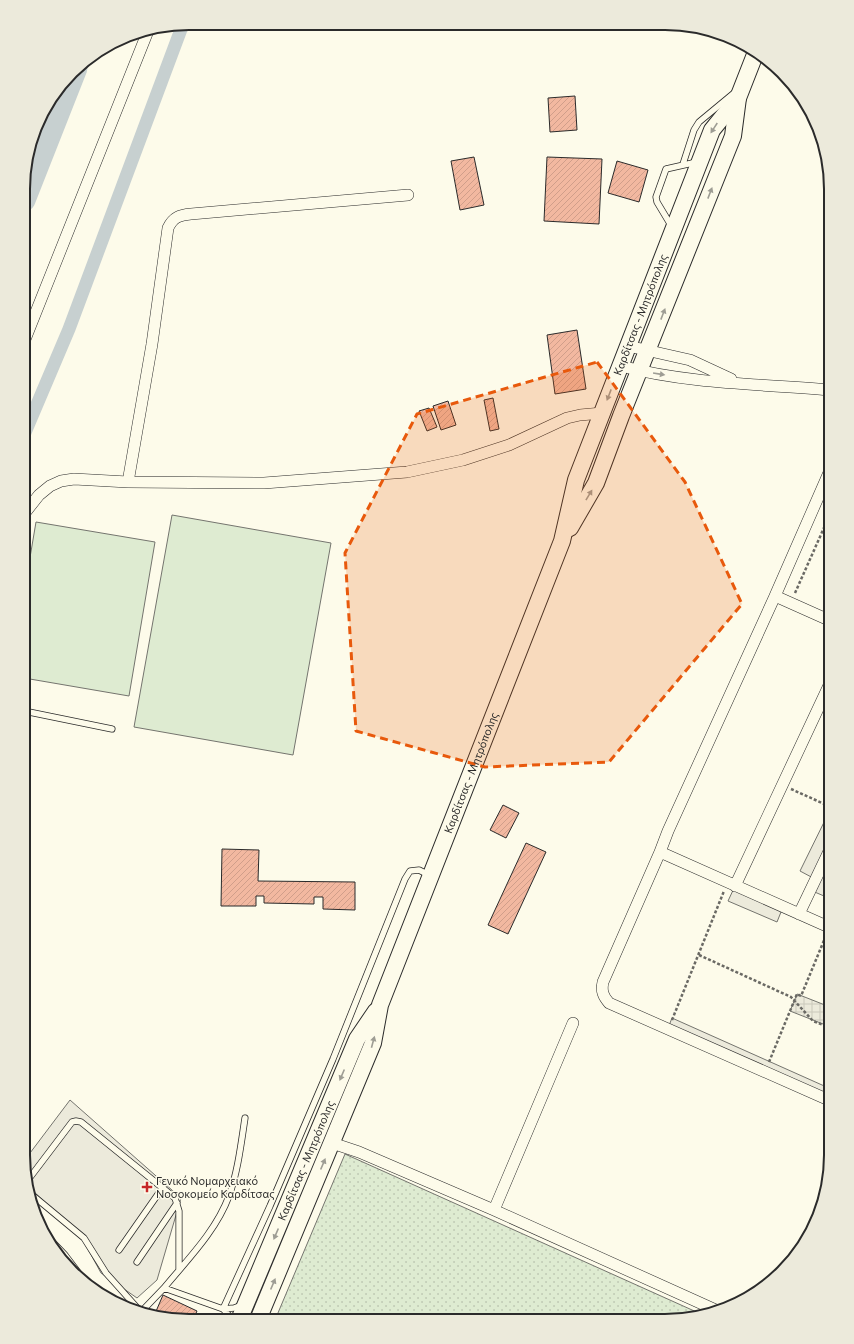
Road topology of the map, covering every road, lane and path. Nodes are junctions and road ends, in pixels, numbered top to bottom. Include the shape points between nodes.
1 (146, 36) edge
2 (754, 58) edge
3 (740, 92) junction
4 (699, 161) junction
5 (683, 164) junction
6 (408, 195) dead end
7 (673, 228) junction
8 (30, 327) edge
9 (628, 346) junction
10 (649, 350) junction
11 (621, 366) junction
12 (640, 371) junction
13 (736, 382) junction
14 (824, 389) edge
15 (602, 413) junction
16 (128, 482) junction
17 (824, 484) edge
18 (30, 506) edge
19 (824, 527) edge
20 (562, 541) junction
21 (775, 596) junction
22 (791, 603) junction
23 (824, 618) edge
24 (824, 696) edge
25 (30, 712) edge
26 (112, 729) dead end
27 (782, 785) junction
28 (824, 804) edge
29 (660, 852) junction
30 (824, 862) edge
31 (430, 875) junction
32 (731, 885) junction
33 (799, 914) junction
34 (824, 925) edge
35 (824, 943) edge
36 (699, 955) junction
37 (795, 1000) junction
38 (380, 1005) junction
39 (573, 1023) dead end
40 (824, 1025) edge
41 (668, 1028) junction
42 (765, 1072) junction
43 (824, 1098) edge
44 (245, 1118) dead end
45 (332, 1143) junction
46 (31, 1176) edge
47 (163, 1187) junction
48 (293, 1193) junction
49 (36, 1198) edge
50 (177, 1203) junction
51 (494, 1210) junction
52 (285, 1213) junction
53 (119, 1250) dead end
54 (65, 1254) edge
55 (70, 1261) edge
56 (137, 1262) dead end
57 (179, 1270) junction
58 (164, 1288) junction
59 (247, 1302) junction
60 (133, 1304) edge
61 (144, 1308) edge
62 (711, 1308) edge
63 (223, 1309) junction
64 (228, 1314) edge
65 (242, 1314) edge
66 (260, 1314) edge

1 - 8 street
2 - 3 main road, Καρδίτσας - Μητρόπολης
3 -> 4 main road, Καρδίτσας - Μητρόπολης via 712,130
3 - 5 lane via 699,122
10 -> 3 main road, Καρδίτσας - Μητρόπολης via 733,136
4 - 5 lane
4 - 7 main road, Καρδίτσας - Μητρόπολης
5 - 7 lane via 666,169 656,198
6 - 16 street via 186,214 172,220 168,228 152,344
7 - 9 main road, Καρδίτσας - Μητρόπολης
9 - 10 street
9 - 11 main road, Καρδίτσας - Μητρόπολης
10 - 12 main road, Καρδίτσας - Μητρόπολης
10 - 13 street via 690,360
11 - 12 street
11 -> 15 main road, Καρδίτσας - Μητρόπολης
12 -> 13 street
20 -> 12 main road, Καρδίτσας - Μητρόπολης via 596,483
13 - 14 street
15 - 16 street via 567,418 509,445 456,462 407,472 287,483
15 - 20 main road, Καρδίτσας - Μητρόπολης via 576,480
16 - 18 street via 74,479 61,481 39,495
17 - 21 street
19 - 22 path
20 - 31 main road, Καρδίτσας - Μητρόπολης
21 - 22 street
21 - 29 street
22 - 23 street
24 - 27 street
25 - 26 lane
27 - 28 path
27 - 32 street
29 - 32 street
29 - 41 street via 601,989 603,997 609,1003
30 - 33 street
31 - 38 main road, Καρδίτσας - Μητρόπολης
31 - 48 lane via 414,869 407,875 333,1059
32 - 33 street
32 - 36 path
33 - 34 street
35 - 37 path via 802,996 797,994
36 - 37 path
36 - 41 path
37 - 40 path via 813,1021
37 - 42 path
45 -> 38 main road, Καρδίτσας - Μητρόπολης via 373,1043
38 -> 48 main road, Καρδίτσας - Μητρόπολης via 357,1039
39 - 51 street
41 - 42 street
42 - 43 street
44 - 57 lane via 239,1160 226,1204 210,1232
48 -> 45 main road, Καρδίτσας - Μητρόπολης
45 - 51 street via 359,1152
46 - 47 lane via 72,1122 76,1121
47 - 50 lane
47 - 53 lane
48 - 52 main road, Καρδίτσας - Μητρόπολης
49 - 60 lane via 84,1238 106,1273
50 - 56 lane
50 - 57 lane
51 - 62 street
52 -> 59 main road, Καρδίτσας - Μητρόπολης
52 - 63 lane
66 -> 52 main road, Καρδίτσας - Μητρόπολης
54 - 55 lane
57 - 58 lane
58 - 61 lane
58 - 63 lane
59 - 63 lane via 234,1308
59 - 65 main road, Καρδίτσας - Μητρόπολης
63 - 64 lane

